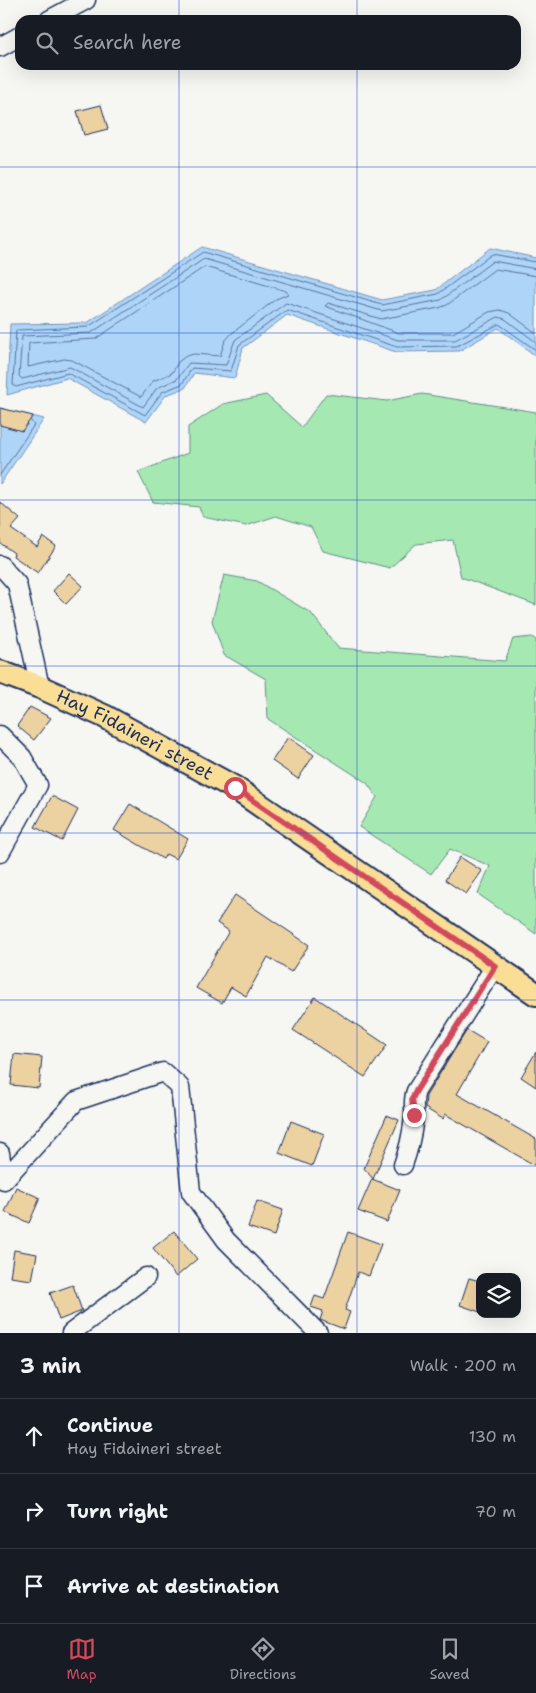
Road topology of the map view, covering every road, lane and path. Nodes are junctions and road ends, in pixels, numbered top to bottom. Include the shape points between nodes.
1 (86, 0) edge
2 (58, 15) edge
3 (15, 39) edge
4 (0, 47) edge
5 (0, 565) edge
6 (0, 672) edge
7 (40, 687) junction
8 (0, 735) edge
9 (0, 853) edge
10 (495, 966) junction
11 (536, 994) edge
12 (0, 1153) edge
13 (403, 1165) dead end
14 (2, 1188) edge
15 (146, 1277) dead end
16 (71, 1333) edge
17 (318, 1333) edge

1 - 2 street
3 - 4 street
5 - 7 street via 17,584
6 - 7 main road, Hay Fidaineri street
7 - 10 main road, Hay Fidaineri street via 104,716 235,788
8 - 9 street via 22,758 38,785
10 - 11 main road, Hay Fidaineri street
10 - 13 street via 412,1099 414,1115 410,1148
12 - 14 street
14 - 17 street via 76,1101 163,1072 180,1087 190,1192 226,1240
15 - 16 street

